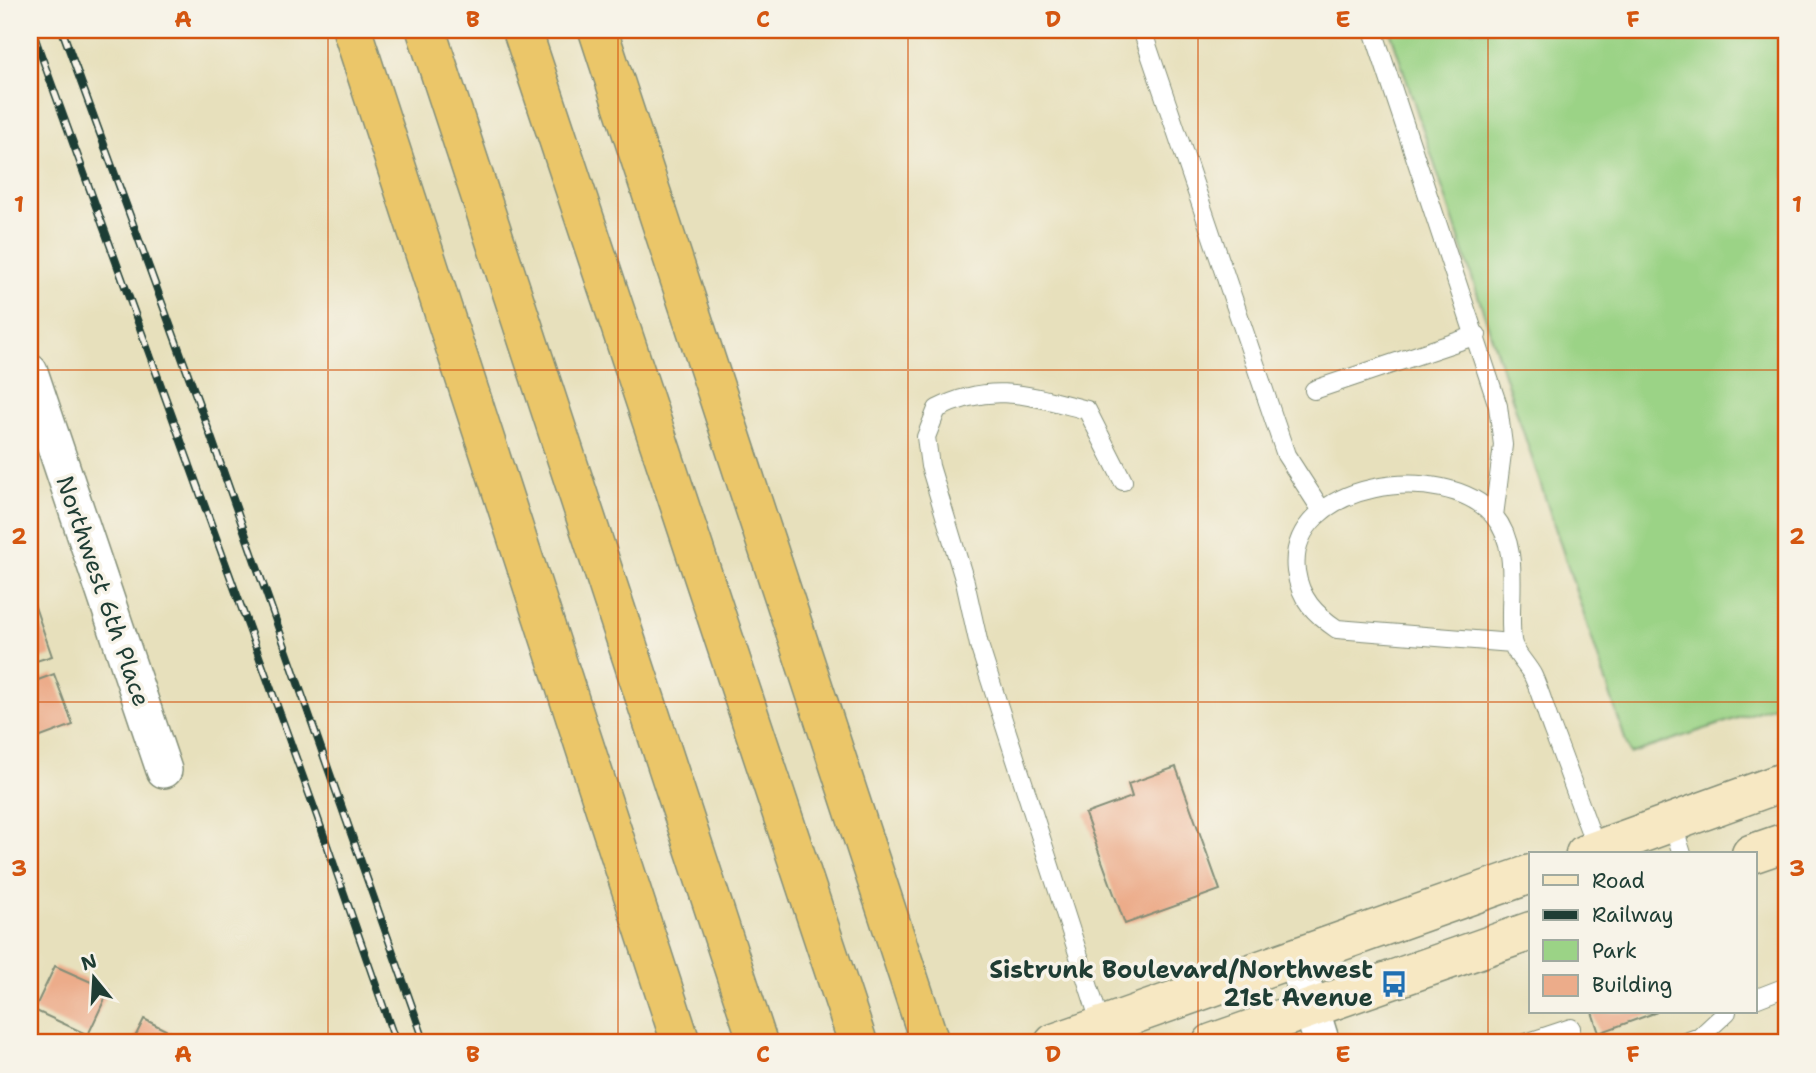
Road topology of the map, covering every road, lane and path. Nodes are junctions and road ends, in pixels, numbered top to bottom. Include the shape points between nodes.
1 (352, 30) edge
2 (426, 30) edge
3 (522, 30) edge
4 (598, 30) edge
5 (1142, 30) edge
6 (1373, 30) edge
7 (1477, 335) junction
8 (30, 372) edge
9 (1314, 390) dead end
10 (1123, 481) dead end
11 (1322, 512) junction
12 (1494, 516) junction
13 (1512, 643) junction
14 (164, 770) dead end
15 (1786, 781) edge
16 (1677, 838) edge
17 (1786, 842) edge
18 (1591, 852) edge
19 (1756, 852) edge
20 (1529, 875) edge
21 (1529, 932) edge
22 (1296, 960) junction
23 (1786, 987) edge
24 (1756, 999) edge
25 (1725, 1014) edge
26 (1315, 1026) edge
27 (1571, 1028) dead end
28 (755, 1033) edge
29 (1104, 1035) edge
30 (681, 1043) edge
31 (858, 1043) edge
32 (930, 1043) edge
33 (1055, 1043) edge
34 (1212, 1043) edge
35 (1526, 1043) edge
36 (1683, 1043) edge

1 - 30 highway
2 - 28 highway
3 - 31 highway
4 - 32 highway
5 - 11 lane via 1286,455
6 - 7 lane
7 - 9 lane
7 - 12 lane via 1498,405 1503,445
8 - 14 street, Northwest 6th Place
10 - 29 lane via 1087,410 1043,399 1000,392 964,395 937,409 926,437 979,645
11 - 12 lane via 1349,495 1389,486 1429,486 1461,494
11 - 13 lane via 1308,522 1295,561 1305,600 1318,616 1337,629
12 - 13 lane via 1508,547
13 - 18 lane via 1533,676
15 - 16 street
16 - 18 street
17 - 19 street
20 - 22 street
21 - 26 street
22 - 26 street
22 - 29 street
23 - 24 lane
25 - 36 lane via 1700,1037
26 - 34 street
27 - 35 lane
29 - 33 street

